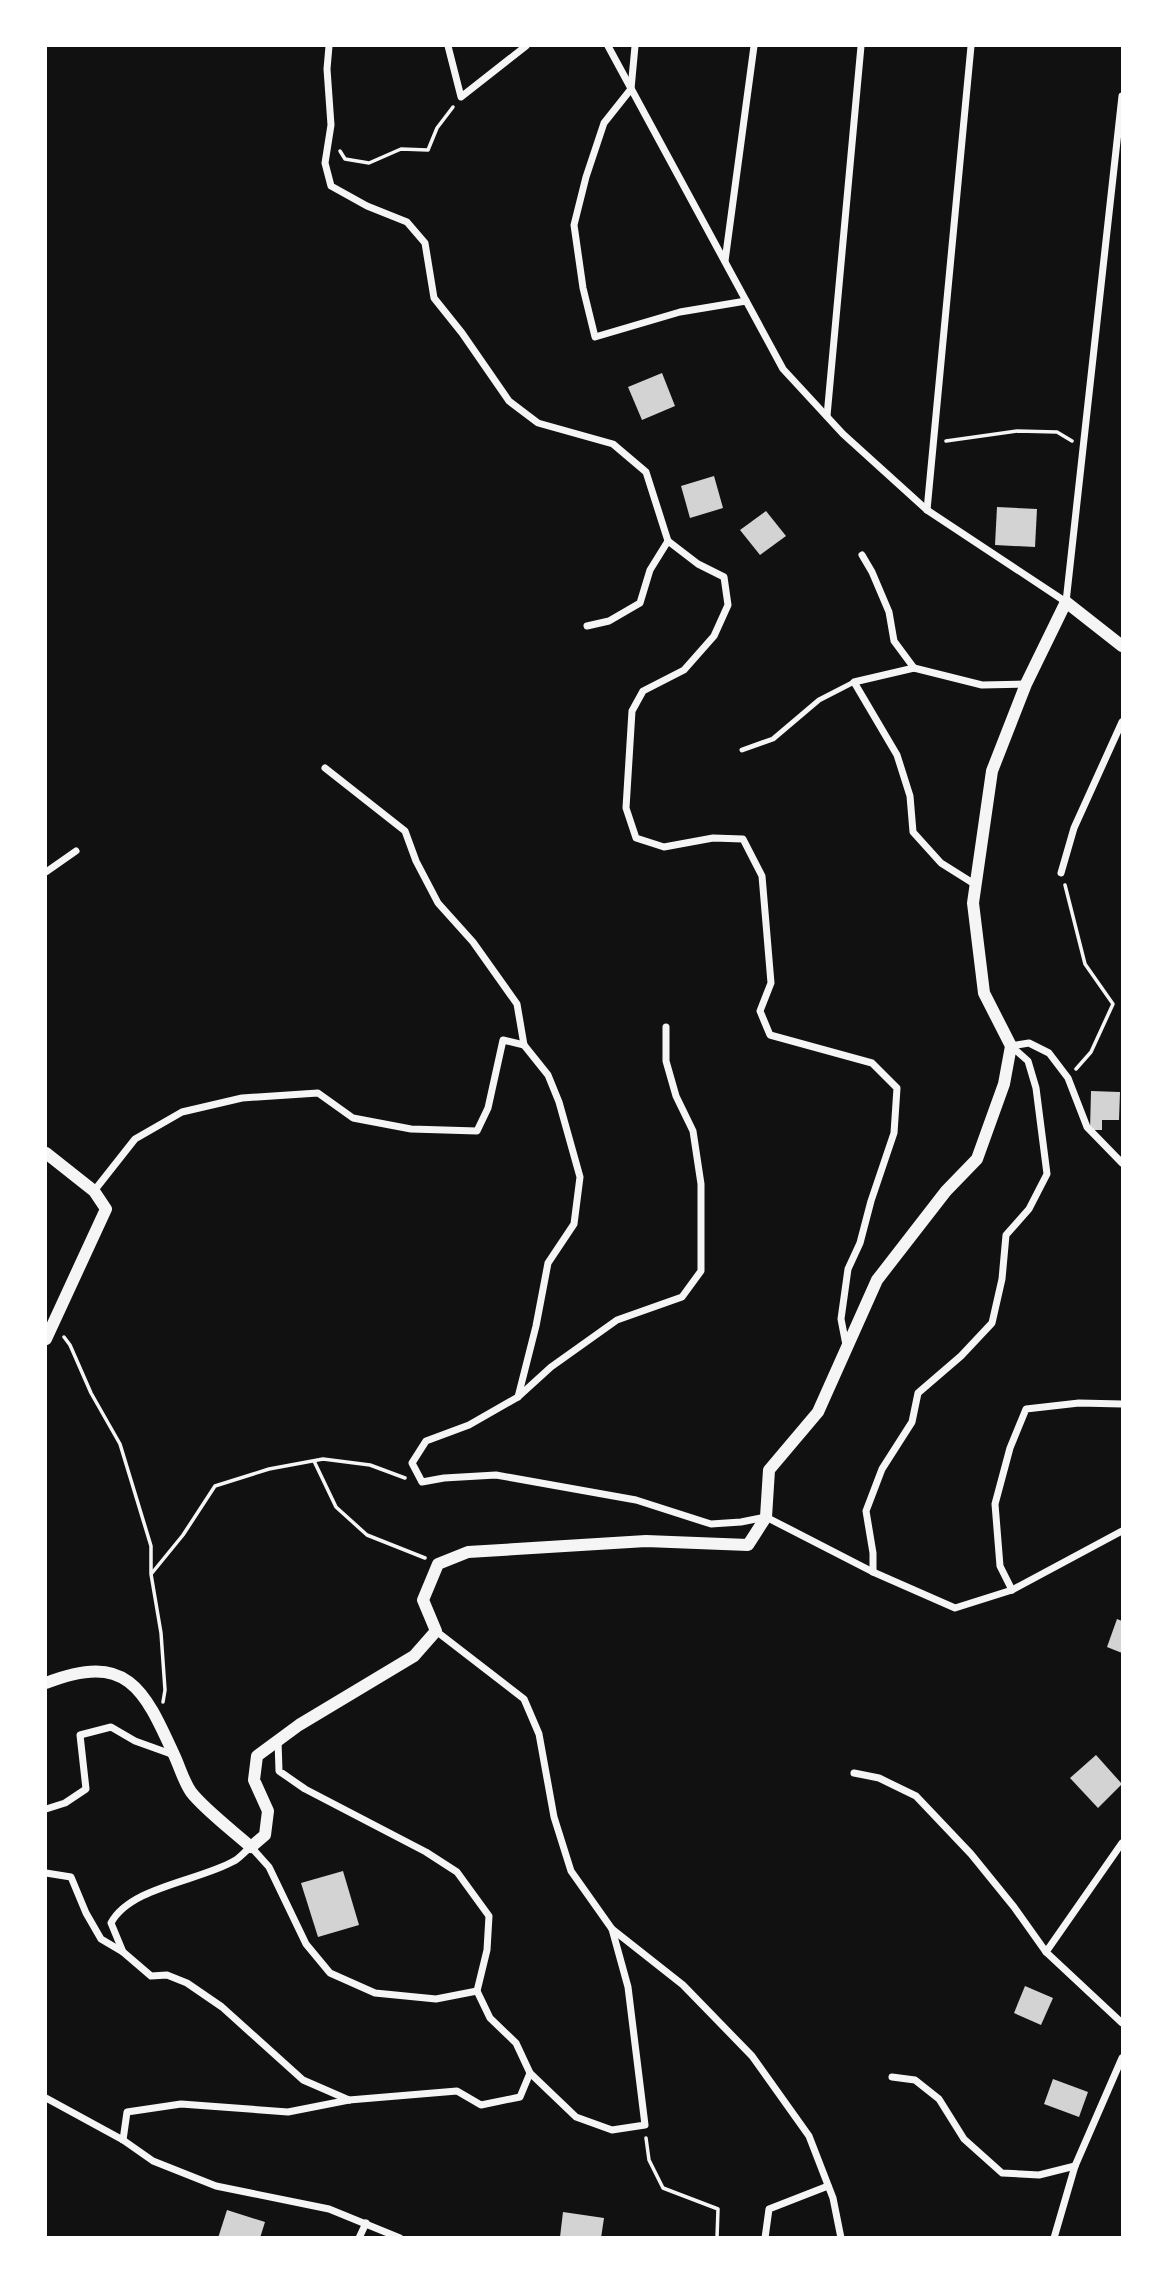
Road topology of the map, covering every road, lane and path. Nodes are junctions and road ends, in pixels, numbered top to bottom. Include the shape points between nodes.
1 (329, 46) edge
2 (447, 46) edge
3 (526, 46) edge
4 (608, 46) edge
5 (635, 46) edge
6 (754, 46) edge
7 (861, 46) edge
8 (971, 46) edge
9 (631, 89) junction
10 (1122, 96) edge
11 (461, 97) junction
12 (330, 133) junction
13 (724, 261) junction
14 (746, 301) junction
15 (827, 416) junction
16 (934, 443) junction
17 (1083, 448) junction
18 (927, 510) junction
19 (668, 541) junction
20 (862, 555) dead end
21 (1066, 602) junction
22 (587, 626) dead end
23 (1122, 646) edge
24 (914, 668) junction
25 (854, 682) junction
26 (1026, 684) junction
27 (1122, 722) edge
28 (742, 750) dead end
29 (325, 768) dead end
30 (76, 851) dead end
31 (46, 872) edge
32 (1061, 873) joint
33 (976, 884) junction
34 (666, 1027) dead end
35 (524, 1045) junction
36 (1011, 1046) junction
37 (1068, 1078) junction
38 (46, 1153) edge
39 (1122, 1163) edge
40 (94, 1191) junction
41 (53, 1325) junction
42 (46, 1339) edge
43 (847, 1349) junction
44 (518, 1397) junction
45 (1122, 1404) edge
46 (314, 1461) junction
47 (422, 1482) junction
48 (766, 1517) junction
49 (1122, 1531) edge
50 (438, 1564) junction
51 (873, 1572) junction
52 (150, 1574) junction
53 (1012, 1590) junction
54 (436, 1631) junction
55 (46, 1683) edge
56 (160, 1725) junction
57 (278, 1740) junction
58 (175, 1756) junction
59 (854, 1773) dead end
60 (46, 1809) edge
61 (1122, 1843) edge
62 (251, 1847) junction
63 (46, 1873) edge
64 (612, 1929) junction
65 (123, 1952) junction
66 (1046, 1952) junction
67 (477, 1991) junction
68 (1122, 2023) edge
69 (1122, 2058) edge
70 (530, 2073) junction
71 (892, 2077) dead end
72 (46, 2098) edge
73 (349, 2100) junction
74 (645, 2125) junction
75 (123, 2140) junction
76 (1075, 2166) junction
77 (828, 2186) junction
78 (366, 2223) junction
79 (359, 2238) edge
80 (400, 2238) edge
81 (717, 2238) edge
82 (765, 2238) edge
83 (841, 2238) edge
84 (1054, 2238) edge

1 - 12 street
2 - 11 street
3 - 11 street
4 - 9 street
5 - 9 street
6 - 13 street
7 - 15 street
8 - 16 street
9 - 13 street
9 - 14 street via 604,123 574,225 595,337 680,312
10 - 17 street
11 - 12 path via 437,128 428,150 401,149 369,163 345,159
12 - 19 street via 326,163 331,186 407,222 425,243 434,298 509,401 538,422 613,444 646,472
13 - 14 street
14 - 15 street via 783,369
15 - 18 street
16 - 17 path via 1017,430 1057,432
16 - 18 street
17 - 21 street
18 - 21 street
19 - 22 street via 650,570 640,603 609,621
19 - 43 street via 724,577 728,605 714,636 684,670 643,691 632,711 626,808 636,838 664,847 713,838 743,839 762,876 771,983 760,1011 770,1035 872,1063 897,1088 894,1133 848,1269 841,1319
20 - 24 street via 889,612 894,641
21 - 23 street
21 - 26 street
24 - 25 street
24 - 26 street via 982,685
25 - 28 lane via 820,701 773,739
25 - 33 street via 897,755 910,796 913,832 941,863
26 - 33 street via 992,771
27 - 32 street via 1074,828
29 - 35 street via 405,831 438,903 474,943 517,1004
30 - 31 street
32 - 37 path via 1085,964 1113,1004 1091,1052
33 - 36 street via 973,903 984,993
34 - 44 street via 666,1060 693,1131 701,1184 701,1271 682,1297 617,1320
35 - 40 street via 503,1040 488,1108 477,1130 411,1129 353,1118 318,1093 242,1098 182,1112 135,1139
35 - 44 street via 548,1075 580,1177 574,1224 548,1263
36 - 37 street via 1029,1044 1049,1053
36 - 43 street via 1004,1084 977,1159 946,1191 877,1280
36 - 51 street via 1028,1062 1036,1088 1047,1174 1029,1209 1006,1235 992,1323 918,1393 912,1422 882,1469 866,1511
37 - 39 street via 1087,1126
38 - 40 street
40 - 41 street via 106,1209
41 - 42 street
41 - 52 path via 71,1345 120,1444 150,1546
43 - 48 street via 818,1412 769,1471
44 - 47 street via 469,1425 426,1441 412,1463
45 - 53 street via 1026,1409 995,1504 1000,1566
46 - 47 path via 370,1465
46 - 50 path via 336,1507 367,1535
46 - 52 path via 215,1486
47 - 48 street via 496,1475 636,1500 711,1524
48 - 50 street via 748,1545 646,1541 468,1552
48 - 51 street
49 - 53 street
50 - 54 street via 423,1600
51 - 53 street via 955,1608
52 - 56 path via 165,1690
54 - 57 street via 414,1656
54 - 64 street via 524,1699 539,1734 554,1817 571,1871
55 - 56 street via 72,1672 110,1671 137,1687
56 - 58 street
57 - 62 street via 257,1756 254,1780 268,1811 265,1835
57 - 67 street via 279,1771 457,1872 489,1916 487,1951
58 - 60 street via 111,1727 80,1735 86,1789
58 - 62 street via 191,1791
59 - 66 street via 879,1778 916,1796 971,1854
61 - 66 street
62 - 65 street via 235,1861 117,1911 111,1923
62 - 67 street via 269,1867 306,1944 330,1973 375,1993 436,1999
63 - 65 street via 71,1877 101,1939
64 - 74 street via 628,1987
64 - 77 street via 683,1984 752,2056 809,2136
65 - 73 street via 150,1976 167,1975 187,1983 222,2007 303,2080
66 - 68 street
67 - 70 street via 490,2018 516,2043
69 - 76 street
70 - 73 street via 520,2097 481,2105 457,2091
70 - 74 street via 576,2118 612,2130
71 - 76 street via 915,2080 939,2099 964,2138 1002,2173 1039,2175
72 - 75 street
73 - 75 street via 288,2112 181,2104 127,2112
74 - 81 path via 649,2160 663,2188 718,2209
75 - 78 street via 153,2161 215,2186 329,2209
76 - 84 street
77 - 82 street via 769,2209
77 - 83 street
78 - 79 street
78 - 80 street

